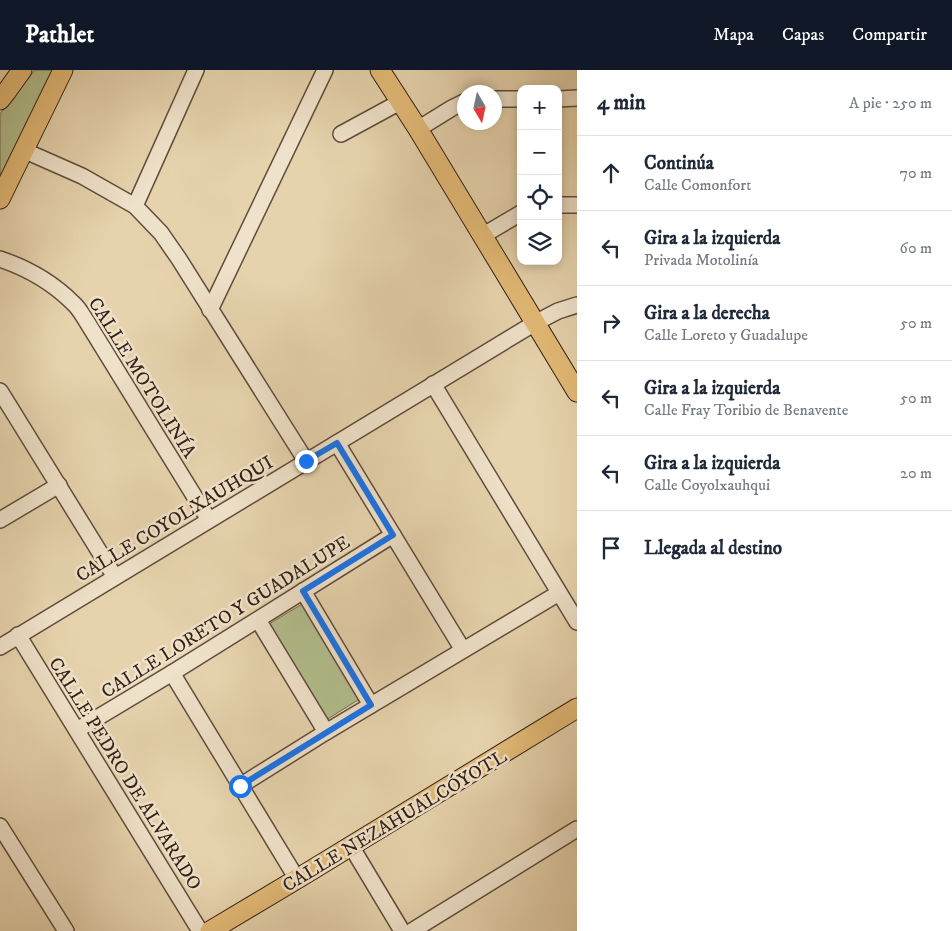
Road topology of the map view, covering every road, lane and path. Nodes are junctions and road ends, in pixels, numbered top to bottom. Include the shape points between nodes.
1 (22, 70) edge
2 (63, 70) edge
3 (196, 70) edge
4 (325, 70) edge
5 (380, 70) edge
6 (2, 92) edge
7 (562, 98) edge
8 (577, 98) edge
9 (502, 99) edge
10 (517, 99) edge
11 (400, 102) junction
12 (457, 106) edge
13 (418, 129) junction
14 (341, 134) dead end
15 (23, 150) junction
16 (0, 199) edge
17 (562, 205) edge
18 (577, 205) edge
19 (135, 206) junction
20 (517, 215) edge
21 (482, 236) junction
22 (0, 259) edge
23 (577, 305) edge
24 (210, 310) junction
25 (535, 322) junction
26 (433, 384) junction
27 (0, 391) edge
28 (577, 392) edge
29 (337, 443) junction
30 (306, 461) junction
31 (59, 485) junction
32 (0, 520) edge
33 (209, 520) junction
34 (393, 535) junction
35 (115, 577) junction
36 (303, 591) junction
37 (559, 593) junction
38 (258, 620) junction
39 (577, 622) edge
40 (18, 636) junction
41 (0, 647) edge
42 (464, 650) junction
43 (172, 673) junction
44 (371, 705) junction
45 (577, 708) edge
46 (77, 730) junction
47 (326, 732) junction
48 (240, 786) junction
49 (0, 826) edge
50 (577, 829) edge
51 (351, 846) junction
52 (297, 880) junction
53 (66, 931) edge
54 (200, 931) edge
55 (210, 931) edge
56 (402, 931) edge
57 (412, 931) edge

1 - 6 main road
2 - 15 main road
3 - 19 street
4 - 24 street
5 - 11 main road
7 - 8 street
9 - 10 street
11 - 13 main road
11 - 14 street
12 - 13 street
13 - 21 main road
15 - 16 main road
15 - 19 street via 82,176
17 - 18 street
19 - 24 street via 161,233
20 - 21 street
21 - 25 main road
22 - 33 street, CALLE MOTOLINÍA via 46,281 75,304
23 - 25 street, CALLE COYOLXAUHQUI
24 - 30 street
25 - 26 street, CALLE COYOLXAUHQUI
25 - 28 main road
26 - 29 street, CALLE COYOLXAUHQUI
26 - 37 street
27 - 31 street
29 - 30 street, CALLE COYOLXAUHQUI
29 - 34 street
30 - 33 street, CALLE COYOLXAUHQUI
31 - 32 street
31 - 35 street
33 - 35 street, CALLE COYOLXAUHQUI
34 - 36 street, CALLE LORETO Y GUADALUPE
34 - 42 street
35 - 40 street, CALLE COYOLXAUHQUI
36 - 38 street, CALLE LORETO Y GUADALUPE
36 - 44 street
37 - 39 street
37 - 42 street
38 - 43 street, CALLE LORETO Y GUADALUPE
38 - 47 street
40 - 41 street, CALLE COYOLXAUHQUI
40 - 46 street, CALLE PEDRO DE ALVARADO
42 - 44 street
43 - 46 street, CALLE LORETO Y GUADALUPE
43 - 48 street
44 - 47 street
45 - 51 main road, CALLE NEZAHUALCÓYOTL
46 - 54 street, CALLE PEDRO DE ALVARADO
47 - 48 street
48 - 52 street
49 - 53 street
50 - 57 street
51 - 52 main road, CALLE NEZAHUALCÓYOTL
51 - 56 street
52 - 55 main road, CALLE NEZAHUALCÓYOTL

